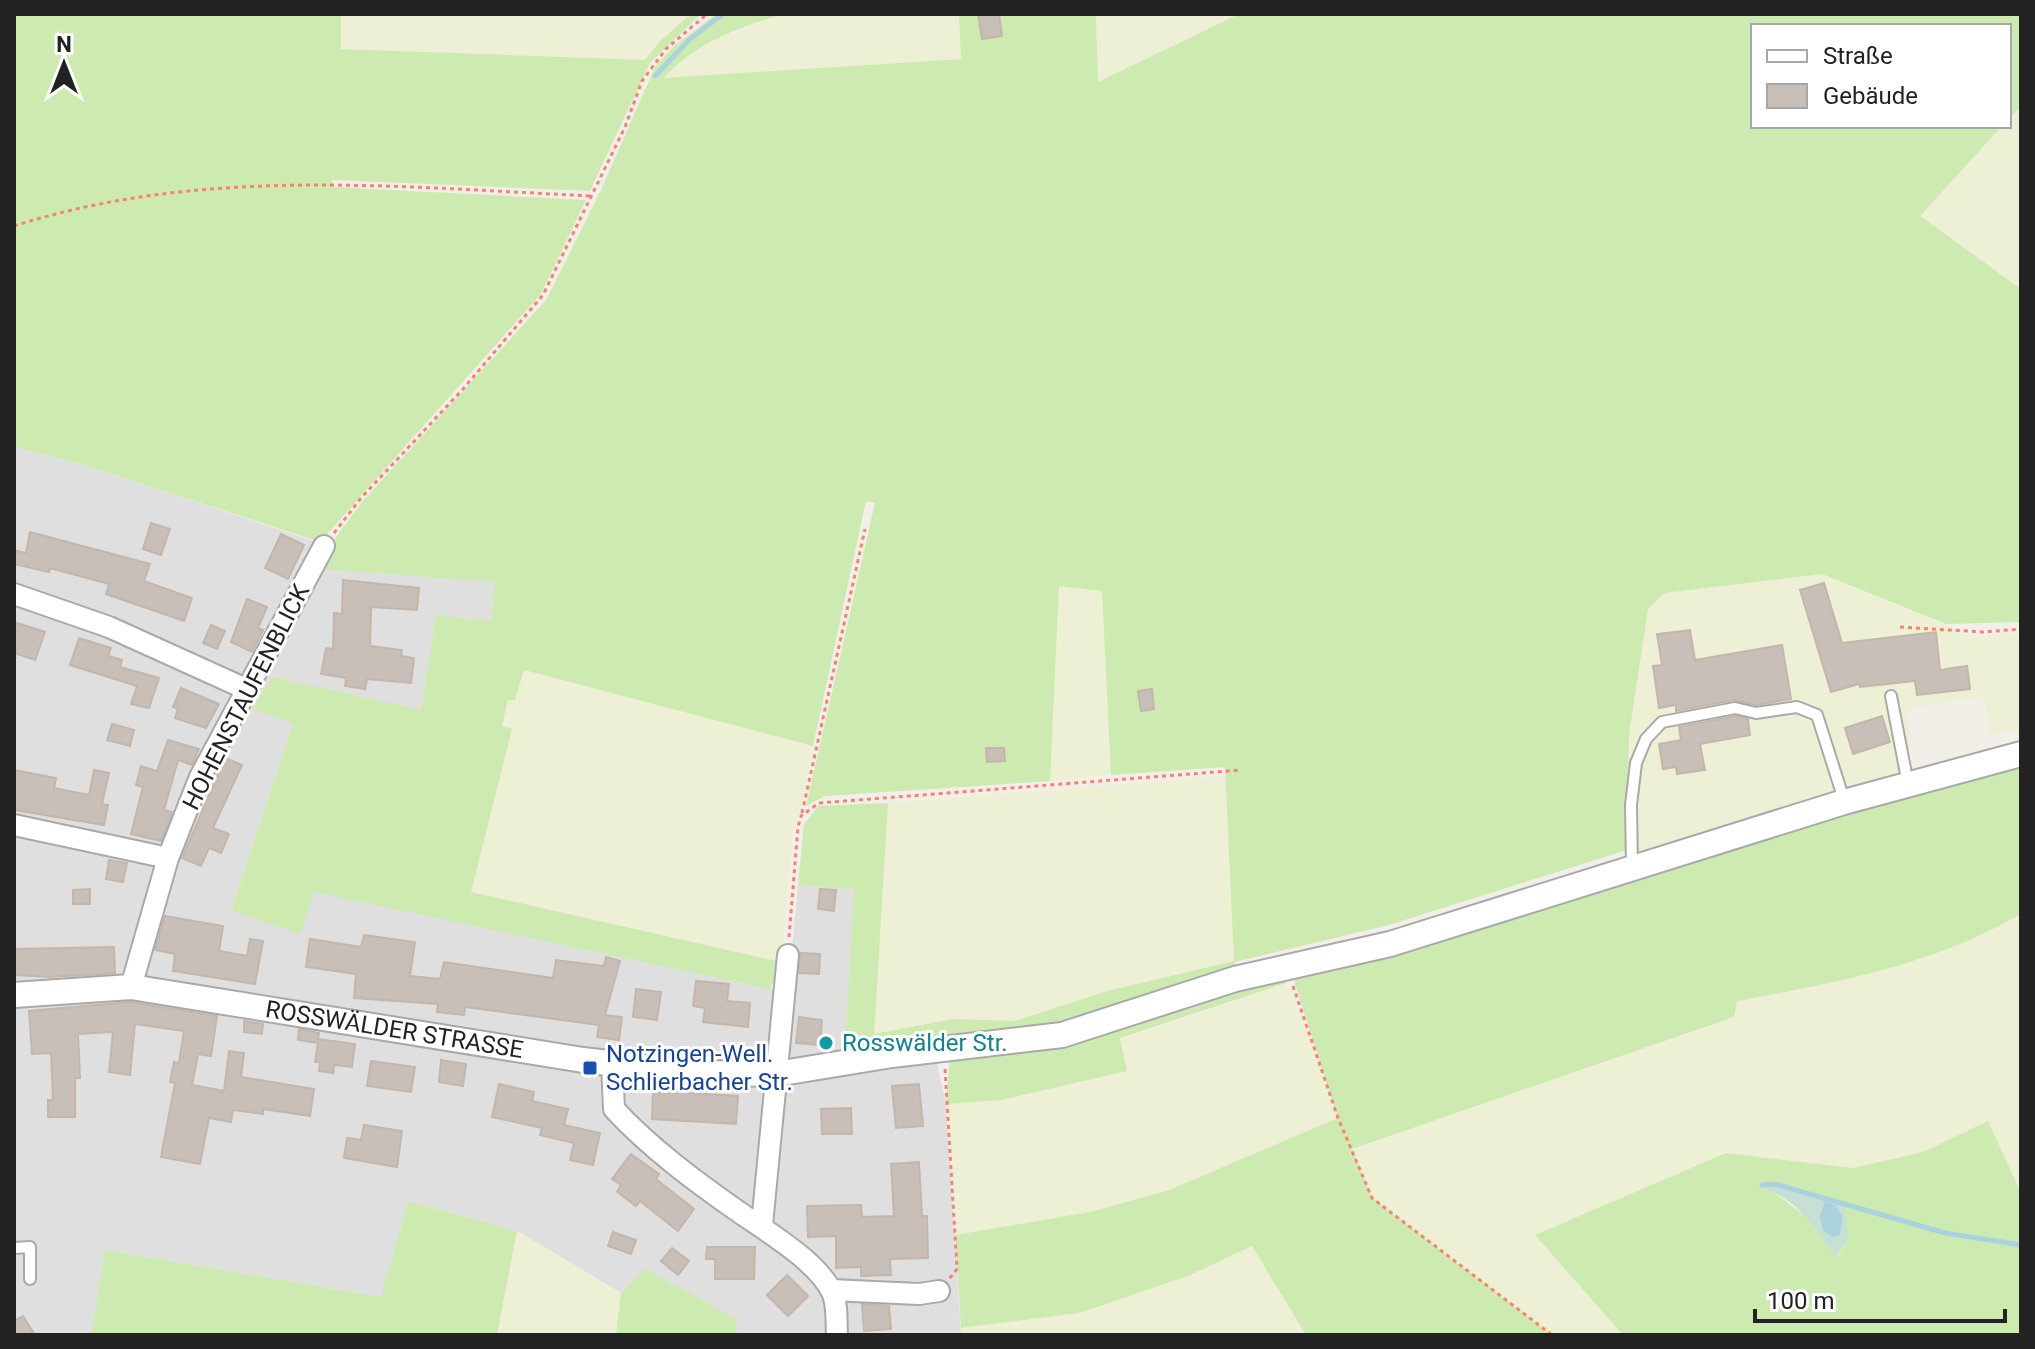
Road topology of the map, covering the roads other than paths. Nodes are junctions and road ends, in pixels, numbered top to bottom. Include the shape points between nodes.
1 (324, 546) road end
2 (14, 594) edge
3 (246, 689) junction
4 (1891, 696) dead end
5 (2021, 754) edge
6 (1908, 784) junction
7 (1844, 802) junction
8 (14, 825) edge
9 (168, 858) junction
10 (1632, 867) junction
11 (788, 955) road end
12 (131, 987) junction
13 (14, 995) edge
14 (612, 1064) junction
15 (776, 1074) junction
16 (762, 1225) junction
17 (14, 1248) edge
18 (30, 1279) dead end
19 (831, 1290) junction
20 (939, 1291) road end
21 (837, 1335) edge

1 - 3 street, HOHENSTAUFENBLICK
2 - 3 street via 109,627
3 - 9 street, HOHENSTAUFENBLICK via 200,777
4 - 6 lane
5 - 6 street, ROSSWÄLDER STRASSE
6 - 7 street, ROSSWÄLDER STRASSE
7 - 10 street, ROSSWÄLDER STRASSE
7 - 10 lane via 1817,715 1797,707 1756,713 1735,708 1662,722 1646,739 1636,763
8 - 9 street
9 - 12 street, HOHENSTAUFENBLICK
10 - 15 street, ROSSWÄLDER STRASSE via 1403,940 1235,979 1062,1035
11 - 15 street
12 - 13 street, ROSSWÄLDER STRASSE
12 - 14 street, ROSSWÄLDER STRASSE
14 - 15 street, ROSSWÄLDER STRASSE
14 - 16 street via 614,1109 626,1122
15 - 16 street
16 - 19 street
17 - 18 lane via 30,1247
19 - 20 street
19 - 21 street

